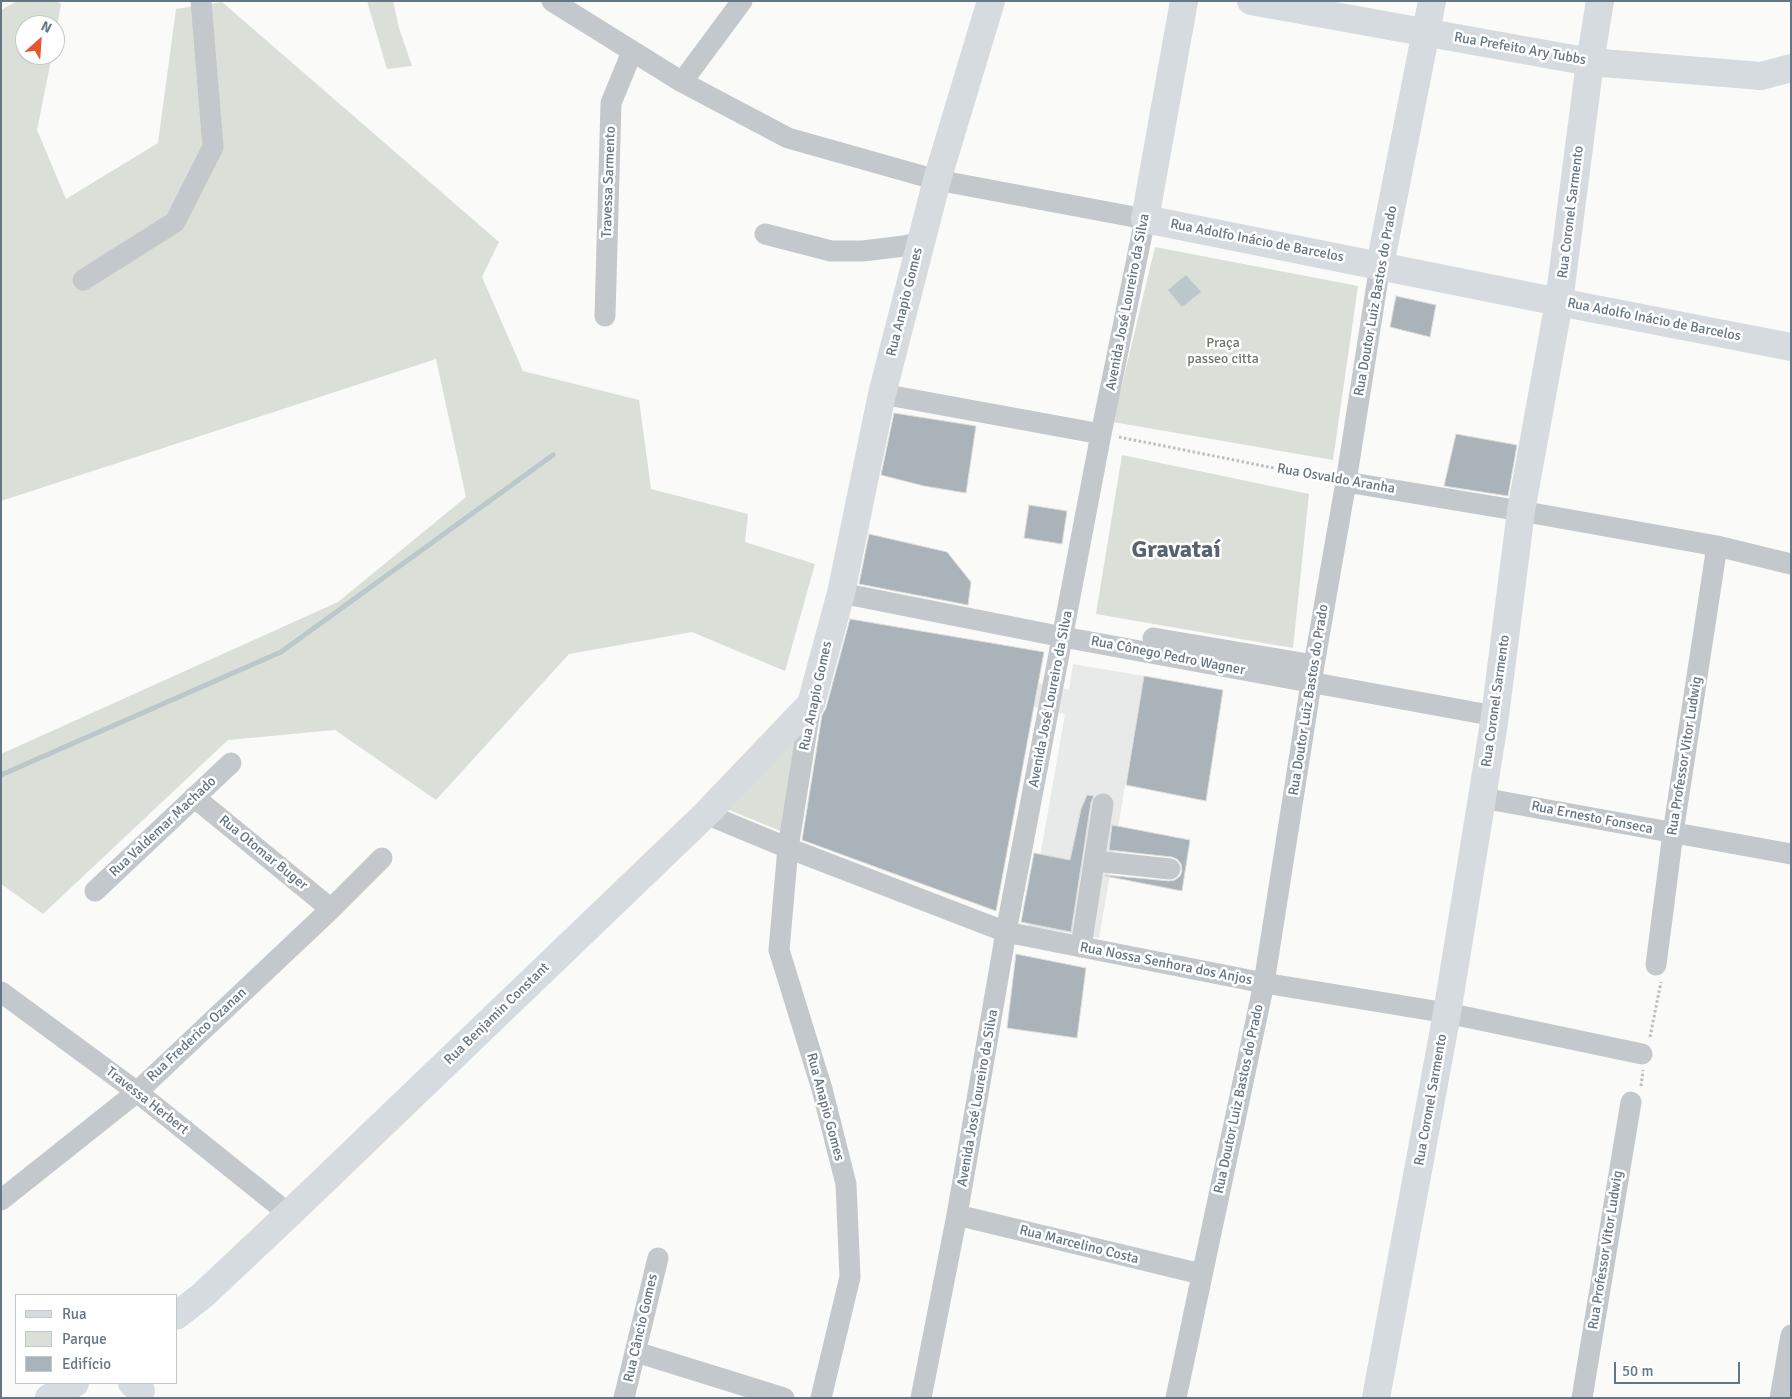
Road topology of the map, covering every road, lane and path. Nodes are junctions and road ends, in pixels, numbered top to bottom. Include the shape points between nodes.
1 (201, 1) edge
2 (552, 1) edge
3 (742, 1) edge
4 (991, 1) edge
5 (1184, 1) edge
6 (1251, 1) edge
7 (1432, 1) edge
8 (1600, 1) edge
9 (1426, 32) junction
10 (632, 52) junction
11 (1590, 62) junction
12 (1791, 68) edge
13 (682, 82) junction
14 (937, 180) junction
15 (1145, 218) junction
16 (765, 234) dead end
17 (921, 242) junction
18 (1380, 265) junction
19 (83, 280) dead end
20 (1559, 302) junction
21 (605, 316) dead end
22 (1791, 347) edge
23 (882, 394) junction
24 (1101, 434) junction
25 (1346, 482) junction
26 (1521, 511) junction
27 (1717, 546) junction
28 (1791, 564) edge
29 (841, 593) junction
30 (1065, 630) junction
31 (1312, 674) junction
32 (811, 704) junction
33 (1495, 716) junction
34 (231, 763) dead end
35 (194, 797) junction
36 (1482, 798) junction
37 (1102, 804) dead end
38 (706, 814) junction
39 (1673, 833) junction
40 (788, 848) junction
41 (1791, 854) edge
42 (382, 858) dead end
43 (1095, 861) junction
44 (1170, 869) dead end
45 (95, 891) dead end
46 (331, 909) junction
47 (1006, 932) junction
48 (1082, 947) junction
49 (1656, 965) dead end
50 (1264, 983) junction
51 (1, 992) edge
52 (1447, 1013) junction
53 (1642, 1054) dead end
54 (137, 1092) junction
55 (1631, 1102) dead end
56 (1, 1200) edge
57 (289, 1214) junction
58 (957, 1215) junction
59 (658, 1258) dead end
60 (1201, 1274) junction
61 (178, 1314) edge
62 (1791, 1335) edge
63 (636, 1352) junction
64 (73, 1384) edge
65 (49, 1398) edge
66 (624, 1398) edge
67 (784, 1398) edge
68 (821, 1398) edge
69 (921, 1398) edge
70 (1176, 1398) edge
71 (1376, 1398) edge
72 (1582, 1398) edge
73 (1780, 1398) edge

1 - 19 street via 213,147 175,222
2 - 10 street, Rua Adolfo Inácio de Barcelos
3 - 13 street
4 - 14 main road, Rua Anapio Gomes
5 - 15 main road, Avenida José Loureiro da Silva
6 - 9 main road, Rua Prefeito Ary Tubbs
7 - 9 main road, Rua Doutor Luiz Bastos do Prado
8 - 11 main road, Rua Coronel Sarmento
9 - 11 main road, Rua Prefeito Ary Tubbs
9 - 18 main road, Rua Doutor Luiz Bastos do Prado
10 - 13 street, Rua Adolfo Inácio de Barcelos
10 - 21 street, Travessa Sarmento via 611,103
11 - 12 main road, Rua Prefeito Ary Tubbs via 1761,76
11 - 20 main road, Rua Coronel Sarmento
13 - 14 street, Rua Adolfo Inácio de Barcelos via 788,138
14 - 15 street, Rua Adolfo Inácio de Barcelos
14 - 17 main road, Rua Anapio Gomes
15 - 18 main road, Rua Adolfo Inácio de Barcelos
15 - 24 street, Avenida José Loureiro da Silva
16 - 17 street via 831,251 863,251
17 - 23 main road, Rua Anapio Gomes
18 - 20 main road, Rua Adolfo Inácio de Barcelos
18 - 25 street, Rua Doutor Luiz Bastos do Prado
20 - 22 main road, Rua Adolfo Inácio de Barcelos
20 - 26 main road, Rua Coronel Sarmento
23 - 24 street
23 - 29 main road, Rua Anapio Gomes
24 - 25 path, Rua Osvaldo Aranha
24 - 30 street, Avenida José Loureiro da Silva
25 - 26 street, Rua Osvaldo Aranha
25 - 31 street, Rua Doutor Luiz Bastos do Prado
26 - 27 street, Rua Osvaldo Aranha
26 - 33 main road, Rua Coronel Sarmento
27 - 28 street, Rua Osvaldo Aranha
27 - 39 street, Rua Professor Vitor Ludwig
29 - 30 street, Rua Cônego Pedro Wagner
29 - 32 main road, Rua Anapio Gomes
30 - 31 street, Rua Cônego Pedro Wagner
30 - 47 street, Avenida José Loureiro da Silva
31 - 33 street, Rua Cônego Pedro Wagner
31 - 50 street, Rua Doutor Luiz Bastos do Prado
32 - 38 main road, Rua Benjamin Constant
32 - 40 street, Rua Anapio Gomes
33 - 36 main road, Rua Coronel Sarmento
34 - 35 street, Rua Valdemar Machado
35 - 45 street, Rua Valdemar Machado
35 - 46 street, Rua Otomar Buger
36 - 39 street, Rua Ernesto Fonseca
36 - 52 main road, Rua Coronel Sarmento
37 - 43 street
38 - 40 street, Rua Nossa Senhora dos Anjos
38 - 57 main road, Rua Benjamin Constant
39 - 41 street, Rua Ernesto Fonseca
39 - 49 street, Rua Professor Vitor Ludwig
40 - 47 street, Rua Nossa Senhora dos Anjos
40 - 68 street, Rua Anapio Gomes via 779,950 822,1089 846,1184 850,1277
42 - 46 street, Rua Frederico Ozanan
43 - 44 street
43 - 48 street
46 - 54 street, Rua Frederico Ozanan
47 - 48 street, Rua Nossa Senhora dos Anjos
47 - 58 street, Avenida José Loureiro da Silva
48 - 50 street, Rua Nossa Senhora dos Anjos
50 - 52 street, Rua Nossa Senhora dos Anjos
50 - 60 street, Rua Doutor Luiz Bastos do Prado
51 - 54 street, Travessa Herbert
52 - 53 street, Rua Nossa Senhora dos Anjos
52 - 71 main road, Rua Coronel Sarmento
54 - 56 street, Rua Frederico Ozanan
54 - 57 street, Travessa Herbert
55 - 72 street, Rua Professor Vitor Ludwig
57 - 61 main road, Rua Benjamin Constant
58 - 60 street, Rua Marcelino Costa
58 - 69 street, Avenida José Loureiro da Silva
59 - 63 street, Rua Câncio Gomes
60 - 70 street, Rua Doutor Luiz Bastos do Prado
62 - 73 street
63 - 66 street, Rua Câncio Gomes
63 - 67 street
64 - 65 main road

